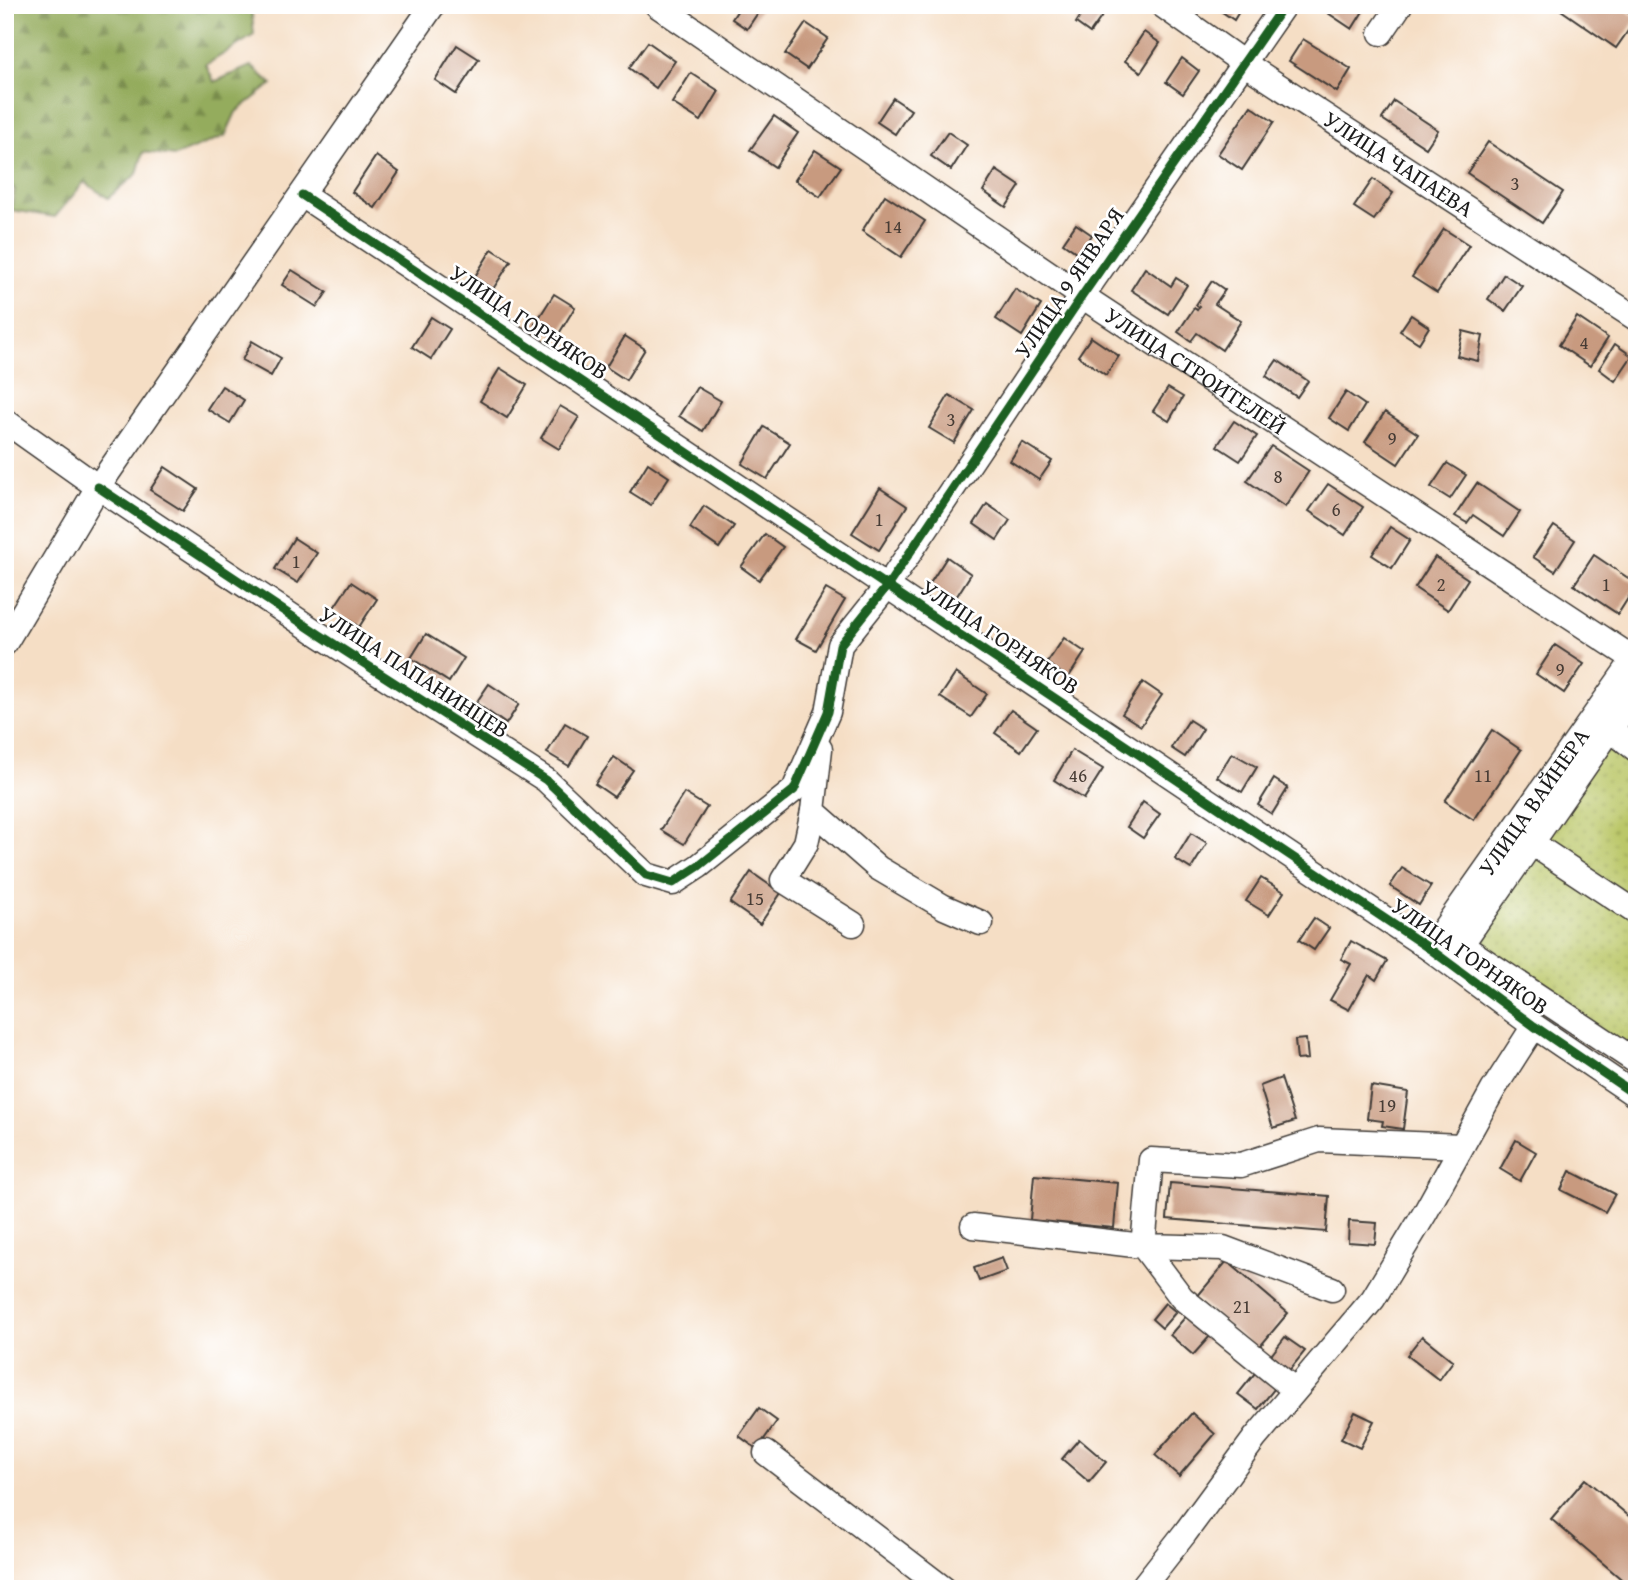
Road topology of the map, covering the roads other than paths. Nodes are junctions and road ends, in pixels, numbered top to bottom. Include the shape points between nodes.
1 (433, 5) edge
2 (657, 5) edge
3 (1162, 5) edge
4 (1284, 5) edge
5 (1400, 5) edge
6 (1381, 33) dead end
7 (1245, 64) junction
8 (302, 195) junction
9 (1082, 296) junction
10 (1637, 319) edge
11 (5, 421) edge
12 (98, 487) junction
13 (888, 585) junction
14 (5, 643) edge
15 (1635, 657) edge
16 (1637, 691) edge
17 (822, 724) junction
18 (1610, 729) junction
19 (1637, 750) edge
20 (813, 811) junction
21 (1533, 844) junction
22 (1637, 912) edge
23 (981, 923) dead end
24 (853, 924) dead end
25 (1430, 950) junction
26 (1534, 1026) junction
27 (1637, 1062) edge
28 (1637, 1096) edge
29 (1461, 1146) junction
30 (973, 1226) dead end
31 (1143, 1246) junction
32 (1332, 1289) dead end
33 (1295, 1390) junction
34 (766, 1453) dead end
35 (944, 1589) edge
36 (1141, 1589) edge

1 - 8 street
2 - 9 street, УЛИЦА СТРОИТЕЛЕЙ
3 - 7 street, УЛИЦА ЧАПАЕВА
4 - 7 street, УЛИЦА 9 ЯНВАРЯ
5 - 6 street
7 - 9 street, УЛИЦА 9 ЯНВАРЯ
7 - 10 street, УЛИЦА ЧАПАЕВА
8 - 12 street
8 - 13 street, УЛИЦА ГОРНЯКОВ
9 - 13 street, УЛИЦА 9 ЯНВАРЯ
9 - 15 street, УЛИЦА СТРОИТЕЛЕЙ
11 - 12 street, УЛИЦА ПАПАНИНЦЕВ
12 - 14 street
12 - 17 street, УЛИЦА ПАПАНИНЦЕВ via 546,780 646,875 673,883 794,790
13 - 17 street, УЛИЦА 9 ЯНВАРЯ via 840,645
13 - 25 street, УЛИЦА ГОРНЯКОВ
15 - 25 street, УЛИЦА ВАЙНЕРА
16 - 18 street
17 - 20 street
18 - 19 street
18 - 21 street
20 - 23 street via 878,868
20 - 24 street via 806,843 783,880
21 - 22 street
21 - 27 street via 1461,945
25 - 26 street, УЛИЦА ГОРНЯКОВ
26 - 28 street, УЛИЦА ГОРНЯКОВ
26 - 29 street
29 - 31 street via 1319,1140 1241,1165 1151,1160
29 - 33 street via 1373,1299
30 - 31 street
31 - 32 street via 1223,1248
31 - 33 street via 1182,1298
33 - 36 street
34 - 35 street

